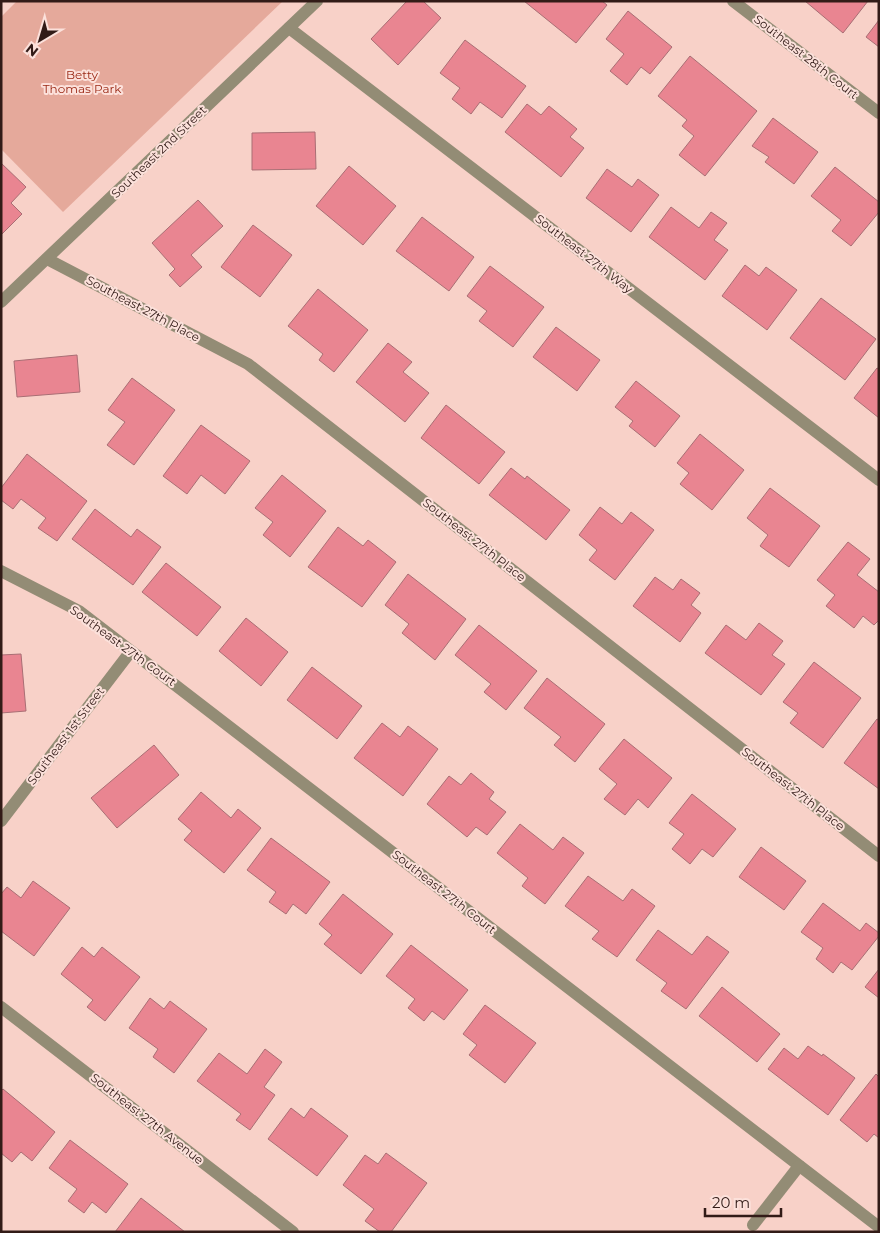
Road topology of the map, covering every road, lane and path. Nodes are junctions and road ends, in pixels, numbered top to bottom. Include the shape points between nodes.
1 (317, 1) edge
2 (733, 1) edge
3 (289, 28) junction
4 (879, 113) edge
5 (47, 259) junction
6 (1, 302) edge
7 (879, 480) edge
8 (1, 571) edge
9 (131, 651) junction
10 (1, 820) edge
11 (879, 856) edge
12 (1, 1007) edge
13 (799, 1166) junction
14 (879, 1227) edge
15 (754, 1230) edge
16 (293, 1232) edge

1 - 3 street, Southeast 2nd Street
2 - 4 street, Southeast 28th Court
3 - 5 street, Southeast 2nd Street
3 - 7 street, Southeast 27th Way
5 - 6 street, Southeast 2nd Street
5 - 11 street, Southeast 27th Place via 248,364
8 - 9 street, Southeast 27th Court via 79,611
9 - 10 street, Southeast 1st Street
9 - 13 street, Southeast 27th Court
12 - 16 street, Southeast 27th Avenue
13 - 14 street, Southeast 27th Court
13 - 15 street

